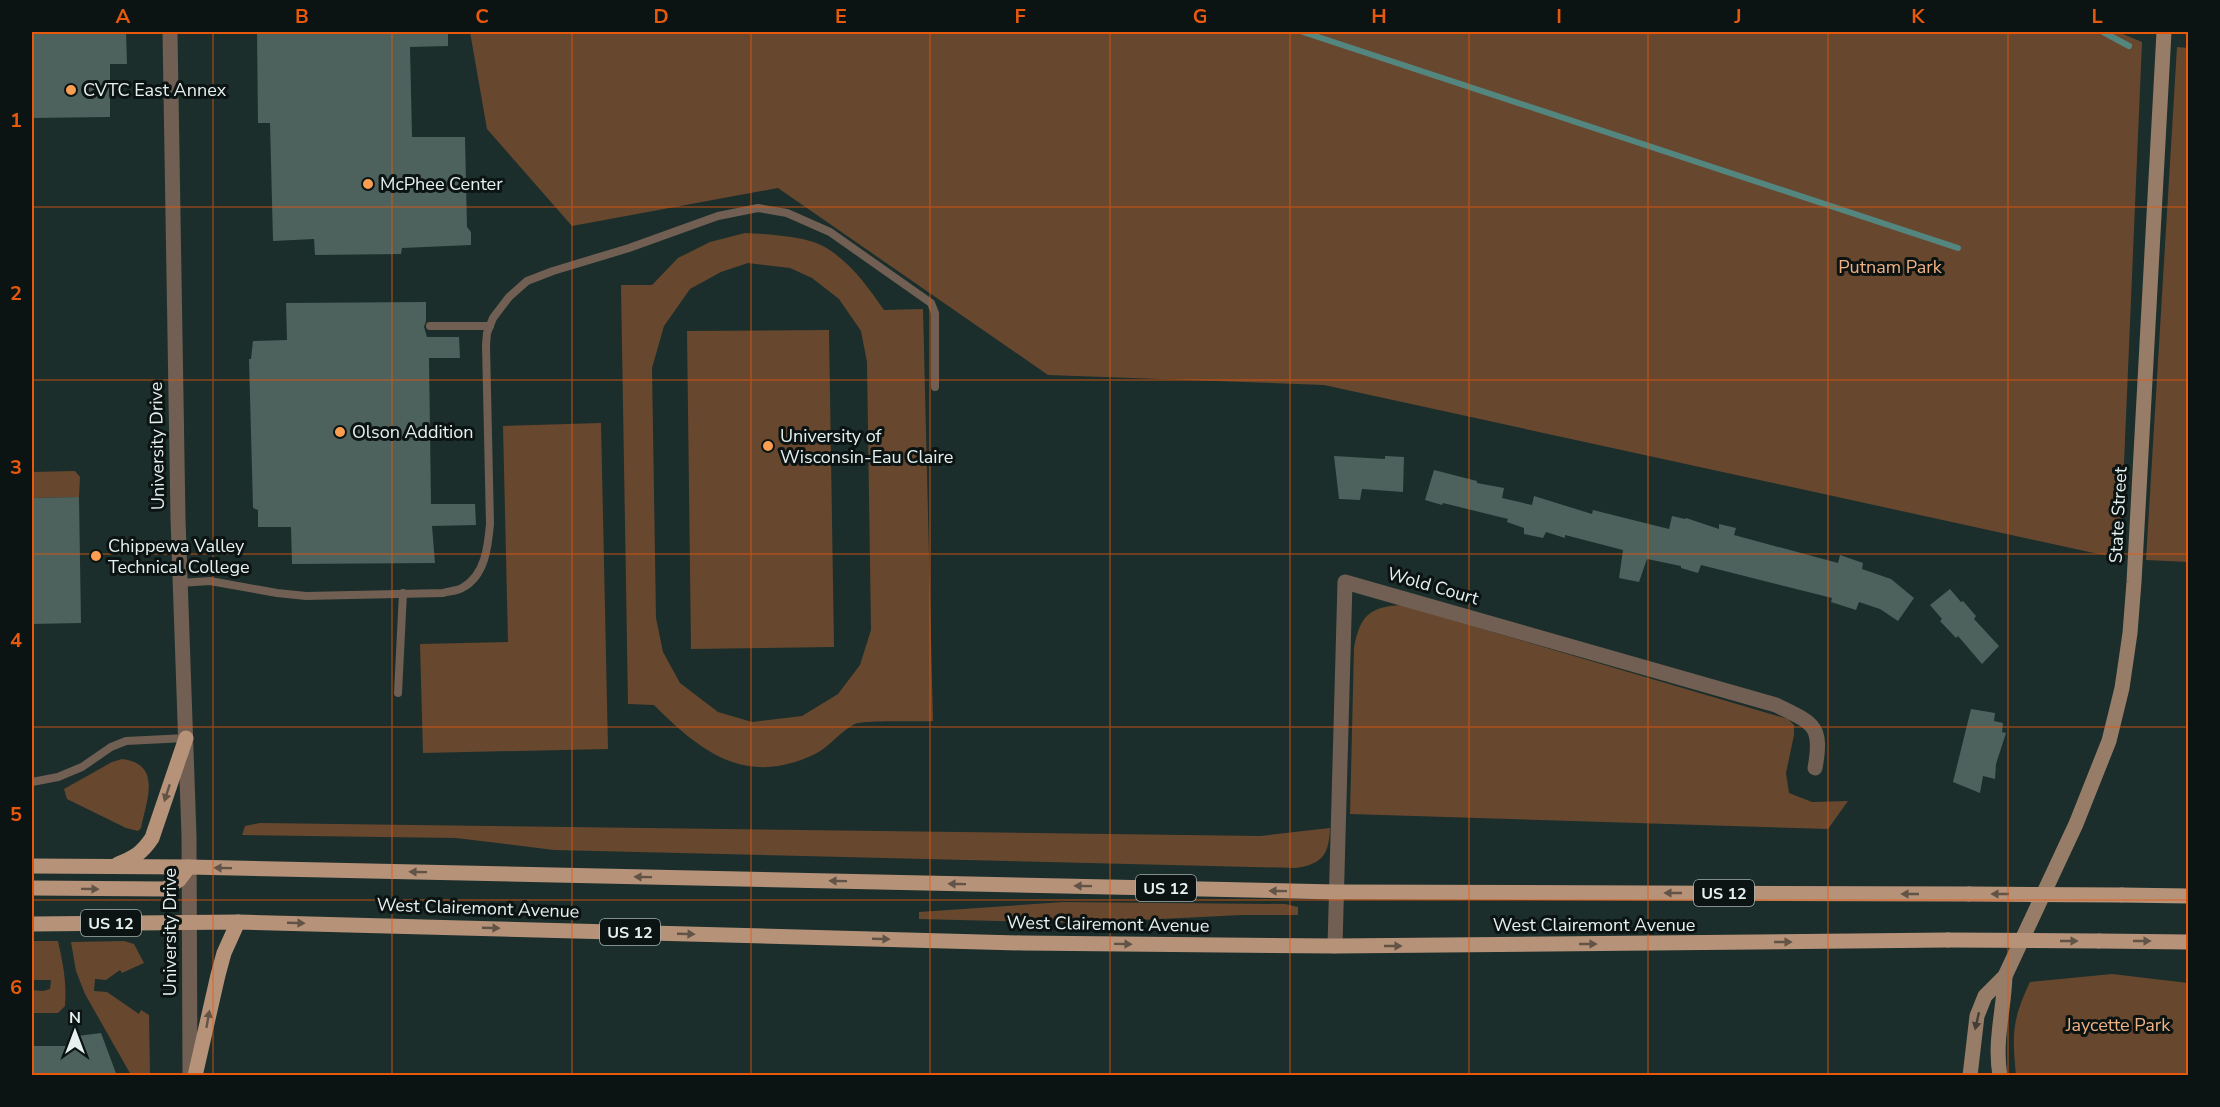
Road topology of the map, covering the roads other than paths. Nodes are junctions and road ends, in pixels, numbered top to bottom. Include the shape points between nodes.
1 (170, 32) edge
2 (2164, 32) edge
3 (430, 326) dead end
4 (490, 326) junction
5 (935, 387) dead end
6 (180, 583) junction
7 (403, 593) junction
8 (398, 693) dead end
9 (186, 738) junction
10 (1815, 768) dead end
11 (32, 782) edge
12 (32, 866) edge
13 (109, 867) junction
14 (189, 867) junction
15 (32, 888) edge
16 (1336, 892) junction
17 (2188, 896) edge
18 (238, 922) junction
19 (189, 923) junction
20 (32, 924) edge
21 (2187, 943) edge
22 (1335, 946) junction
23 (2005, 976) junction
24 (193, 1076) edge
25 (1970, 1076) edge
26 (2000, 1076) edge

1 - 6 street, University Drive
2 - 23 main road, State Street via 2134,582 2122,688 2092,788
3 - 4 lane
4 - 5 lane via 509,297 527,281 718,216 758,208 787,213 830,232 931,303 935,313
4 - 7 lane via 486,345 490,524 486,556 480,570 462,588 443,593
6 - 7 lane via 210,581 306,596
6 - 9 street, University Drive
7 - 8 lane
9 - 11 lane via 126,741 82,767
9 -> 13 main road via 152,838 135,857
9 - 14 street, University Drive
10 - 16 street, Wold Court via 1818,733 1804,718 1776,705 1345,582
12 - 13 main road, West Clairemont Avenue / US 12
13 - 14 main road, West Clairemont Avenue / US 12
15 -> 14 main road via 165,889
16 -> 14 main road, West Clairemont Avenue / US 12
14 - 19 street, University Drive
17 -> 16 main road, West Clairemont Avenue / US 12, bridge
16 - 22 street, Wold Court
18 - 19 main road, West Clairemont Avenue / US 12
18 -> 22 main road, West Clairemont Avenue / US 12 via 1022,943
24 -> 18 main road via 224,953
19 - 20 main road, West Clairemont Avenue / US 12
19 - 24 street, University Drive
22 -> 21 main road, West Clairemont Avenue / US 12, bridge via 1948,940
23 -> 25 main road, State Street via 1985,996 1977,1016
23 - 26 main road, State Street via 1997,1050

